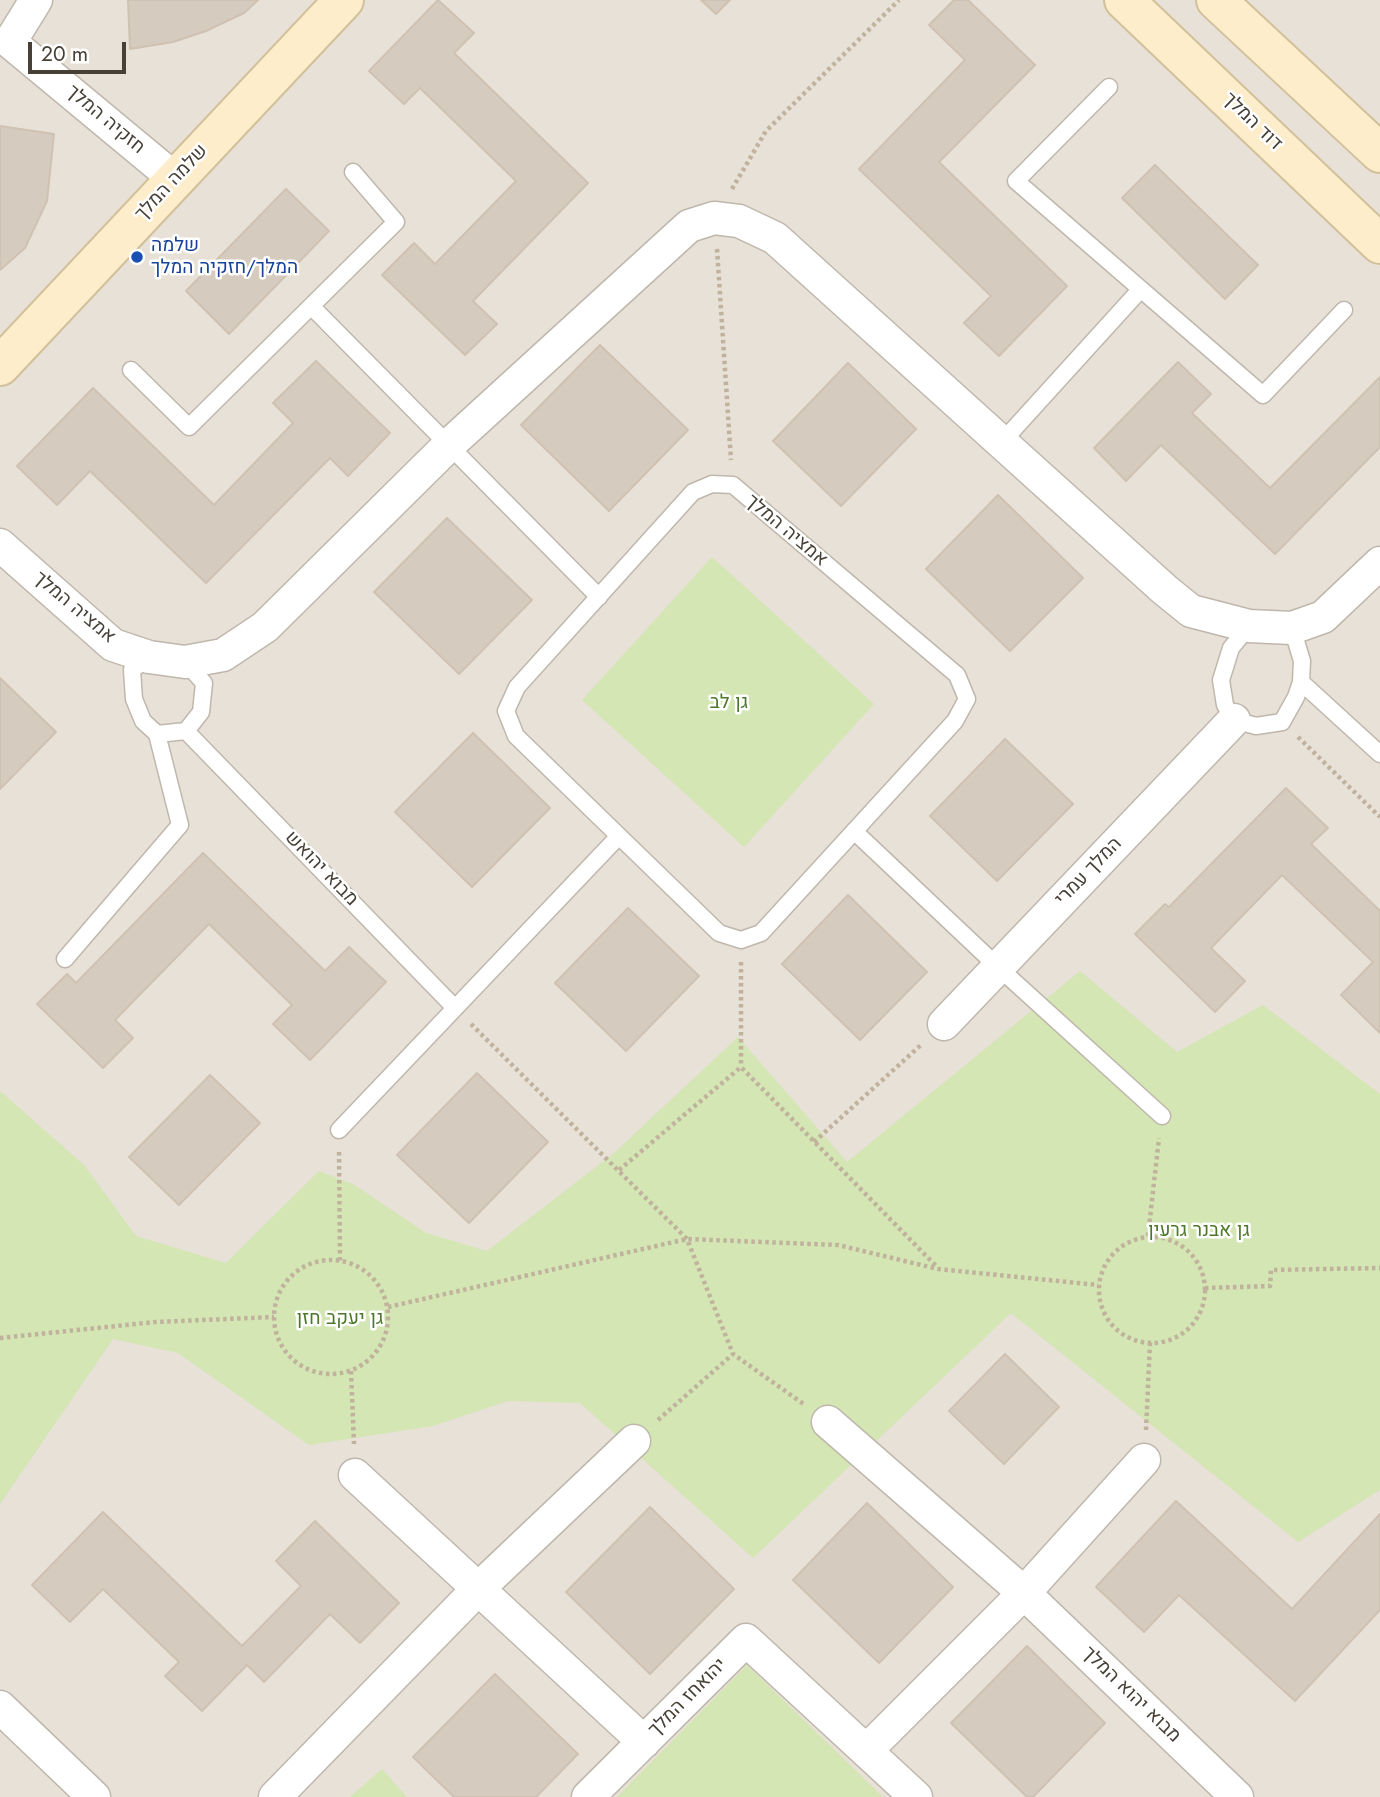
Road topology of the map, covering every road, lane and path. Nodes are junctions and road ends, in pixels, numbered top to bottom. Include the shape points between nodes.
1 (36, 0) edge
2 (344, 0) edge
3 (1124, 0) edge
4 (1216, 0) edge
5 (5, 44) edge
6 (1109, 87) dead end
7 (1380, 153) edge
8 (353, 172) dead end
9 (175, 179) junction
10 (1380, 244) edge
11 (1140, 290) junction
12 (313, 308) junction
13 (1344, 310) dead end
14 (0, 366) edge
15 (131, 370) dead end
16 (1002, 442) junction
17 (449, 445) junction
18 (0, 545) edge
19 (1380, 563) edge
20 (598, 597) junction
21 (1249, 626) junction
22 (1292, 628) junction
23 (149, 657) junction
24 (185, 662) junction
25 (1301, 682) junction
26 (1234, 720) junction
27 (1282, 722) junction
28 (186, 731) junction
29 (157, 734) junction
30 (1380, 754) edge
31 (1380, 817) edge
32 (854, 831) junction
33 (618, 836) junction
34 (741, 940) junction
35 (65, 959) dead end
36 (998, 967) junction
37 (455, 1008) junction
38 (944, 1024) joint
39 (741, 1068) junction
40 (1162, 1116) joint
41 (339, 1130) joint
42 (814, 1142) junction
43 (619, 1170) junction
44 (1148, 1236) junction
45 (687, 1239) junction
46 (340, 1261) junction
47 (1380, 1268) edge
48 (938, 1269) junction
49 (1098, 1285) junction
50 (1206, 1288) junction
51 (388, 1307) junction
52 (274, 1317) junction
53 (0, 1338) edge
54 (1150, 1343) junction
55 (733, 1354) junction
56 (351, 1371) junction
57 (828, 1422) joint
58 (634, 1441) joint
59 (1144, 1460) joint
60 (355, 1475) joint
61 (478, 1589) junction
62 (1024, 1593) junction
63 (0, 1707) edge
64 (644, 1742) junction
65 (866, 1751) junction
66 (94, 1797) edge
67 (275, 1797) edge
68 (588, 1797) edge
69 (916, 1797) edge
70 (1237, 1797) edge

1 - 5 street
2 - 9 street, שלמה המלך
3 - 10 street, דוד המלך
4 - 7 street
5 - 9 street, חזקיה המלך
6 - 11 lane via 1016,181
8 - 12 lane via 396,222
9 - 14 street, שלמה המלך
11 - 13 lane via 1263,395
11 - 16 lane
12 - 15 lane via 189,427
12 - 17 lane
16 - 17 street, אמציה המלך via 775,237 739,221 715,218 690,226
16 - 21 street, אמציה המלך via 1191,611
17 - 20 lane
17 - 24 street, אמציה המלך via 265,627 223,655
18 - 23 street, אמציה המלך via 113,645
19 - 22 street, אמציה המלך via 1323,617
20 - 32 lane, אמציה המלך via 693,492 712,484 733,485 957,675 967,699 955,721
20 - 33 lane via 517,687 506,711 516,736
21 - 22 street, אמציה המלך
21 - 26 lane via 1231,648 1221,680 1225,705
22 - 25 lane
23 - 24 street, אמציה המלך
23 - 29 lane via 132,670 134,699 144,721
24 - 28 lane via 204,683 201,712
25 - 27 lane
25 - 30 lane
26 - 27 lane via 1256,726
26 - 36 street, המלך עמרי
27 - 31 path
28 - 29 lane
28 - 37 lane, מבוא יהואש
29 - 35 lane via 180,825
32 - 34 lane via 761,933
32 - 36 lane
33 - 34 lane via 719,933
33 - 37 lane
34 - 39 path
36 - 38 street, המלך עמרי
36 - 40 lane
37 - 41 lane
37 - 43 path
38 - 42 path
39 - 42 path
39 - 43 path
40 - 44 path
41 - 46 path
42 - 48 path
43 - 45 path
44 - 49 path via 1120,1247 1101,1270
44 - 50 path via 1165,1238 1194,1256
45 - 48 path via 838,1245
45 - 51 path
45 - 55 path
46 - 51 path via 371,1276
46 - 52 path via 320,1261 302,1268 287,1281
47 - 50 path via 1270,1269 1270,1286
48 - 49 path
49 - 54 path via 1106,1318 1133,1340
50 - 54 path via 1196,1321 1167,1341
51 - 56 path via 385,1338 377,1353
52 - 53 path via 155,1322
52 - 56 path via 276,1335 298,1364 315,1372
54 - 59 path
55 - 57 path
55 - 58 path
56 - 60 path
57 - 62 street, מבוא יהוא המלך
58 - 61 street
59 - 62 street
60 - 61 street, יהואחז המלך
61 - 64 street, יהואחז המלך
61 - 67 street
62 - 65 street
62 - 70 street, מבוא יהוא המלך
63 - 66 street
64 - 65 street, יהואחז המלך via 746,1640
64 - 68 street
65 - 69 street

